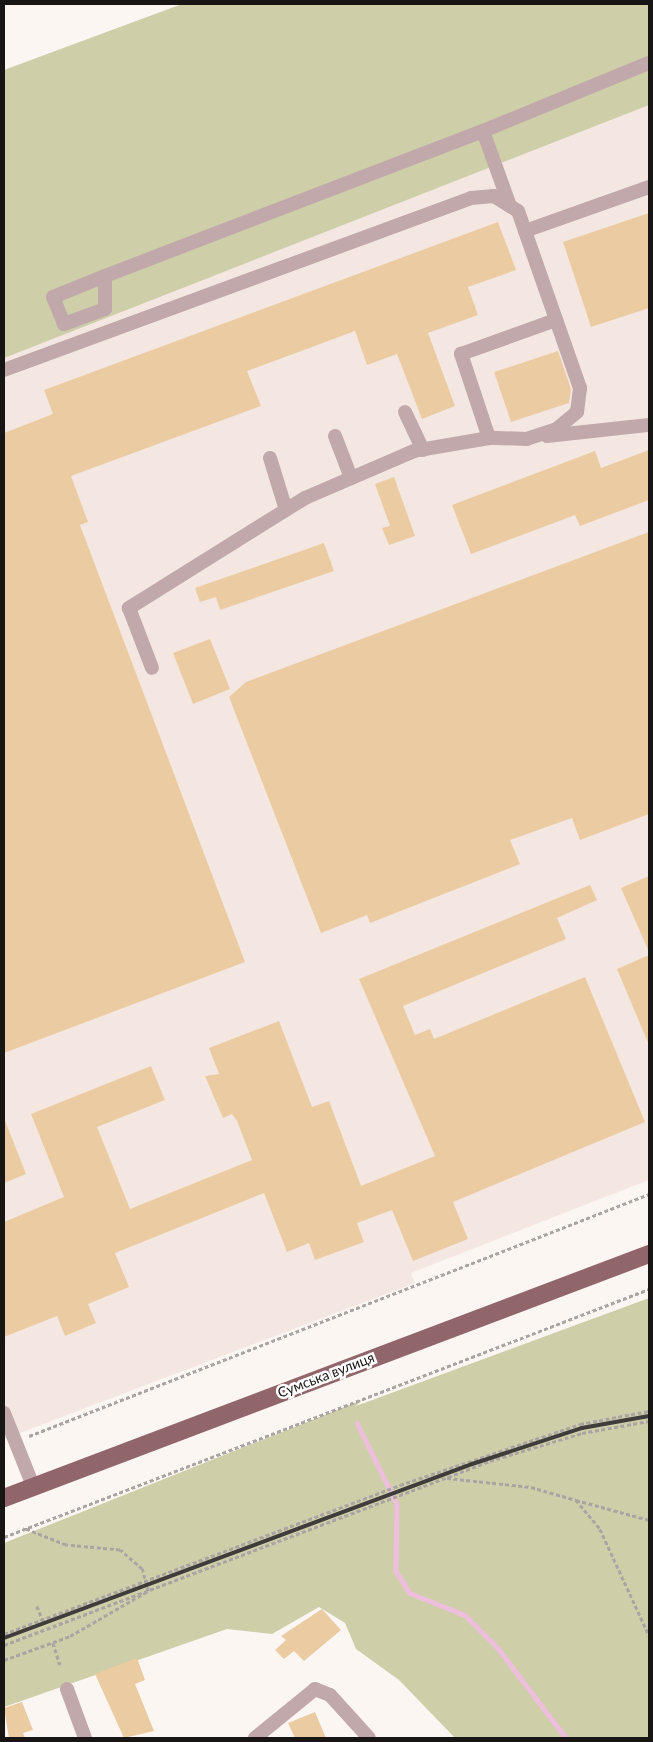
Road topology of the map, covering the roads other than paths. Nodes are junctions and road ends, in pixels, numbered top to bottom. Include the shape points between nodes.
1 (649, 63) edge
2 (483, 131) junction
3 (649, 187) edge
4 (510, 206) junction
5 (525, 231) junction
6 (105, 276) dead end
7 (556, 320) junction
8 (4, 370) edge
9 (405, 412) dead end
10 (649, 425) edge
11 (335, 436) dead end
12 (490, 438) junction
13 (527, 438) junction
14 (423, 450) junction
15 (270, 458) dead end
16 (351, 478) junction
17 (286, 510) junction
18 (152, 668) dead end
19 (649, 1254) edge
20 (4, 1413) edge
21 (33, 1486) junction
22 (4, 1498) edge
23 (67, 1689) dead end
24 (85, 1738) edge
25 (255, 1738) edge
26 (369, 1738) edge

1 - 2 street
2 - 4 street
2 - 6 street
3 - 5 street
4 - 5 street via 518,211
4 - 8 street via 494,196 471,198
5 - 7 street
7 - 12 street via 461,354
7 - 13 street via 580,388 577,412 557,429
9 - 14 street
10 - 13 street
11 - 16 street
12 - 13 street
12 - 14 street
14 - 16 street
15 - 17 street
16 - 17 street
17 - 18 street via 129,608
19 - 21 main road, Сумська вулиця
20 - 21 street
21 - 22 main road, Сумська вулиця
23 - 24 street
25 - 26 street via 310,1691 321,1689

